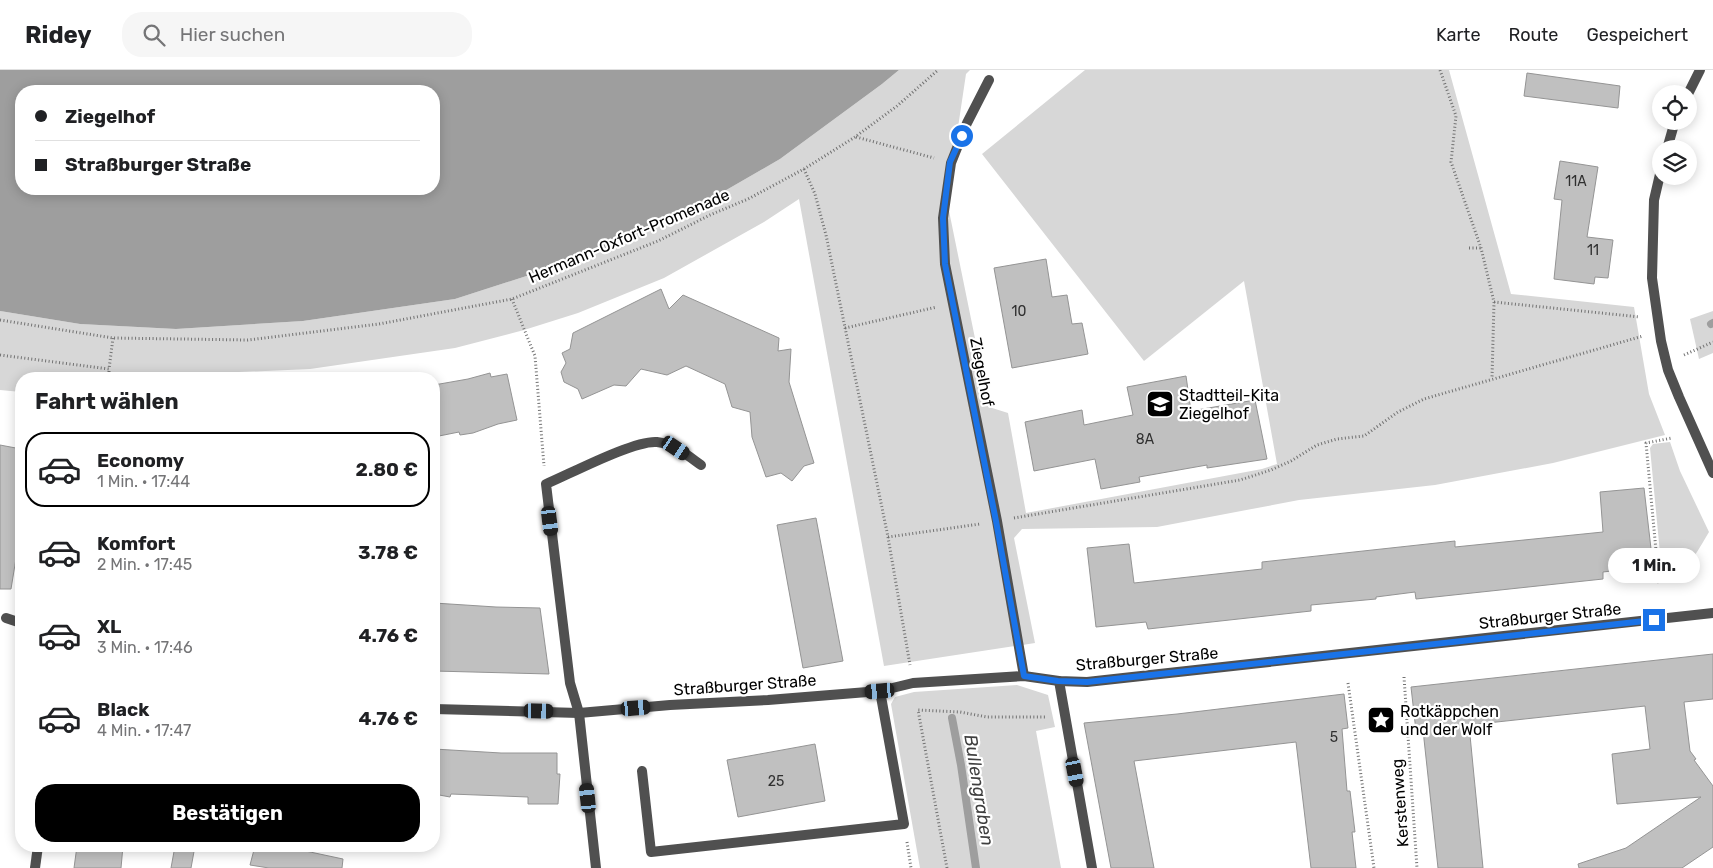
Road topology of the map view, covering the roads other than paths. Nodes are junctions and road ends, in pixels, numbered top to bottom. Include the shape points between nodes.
1 (1700, 70) edge
2 (989, 80) dead end
3 (1692, 85) edge
4 (1658, 185) edge
5 (701, 465) dead end
6 (1713, 473) edge
7 (1713, 613) edge
8 (6, 618) dead end
9 (15, 621) edge
10 (1024, 676) junction
11 (1058, 681) junction
12 (880, 691) junction
13 (440, 709) edge
14 (579, 713) junction
15 (642, 771) dead end
16 (37, 852) edge
17 (35, 868) edge
18 (596, 868) edge
19 (1092, 868) edge

1 - 3 street
2 - 10 street, Ziegelhof via 950,162 943,218 945,264
4 - 6 street via 1654,200 1652,278 1661,342 1668,370
5 - 14 street via 676,448 656,442 637,444 546,484 570,684
7 - 11 street, Straßburger Straße via 1087,682
8 - 9 street
10 - 11 street, Straßburger Straße
10 - 12 street, Straßburger Straße via 913,684
11 - 19 street
12 - 14 street, Straßburger Straße
12 - 15 street via 904,824 650,852
13 - 14 street, Straßburger Straße
14 - 18 street
16 - 17 street

